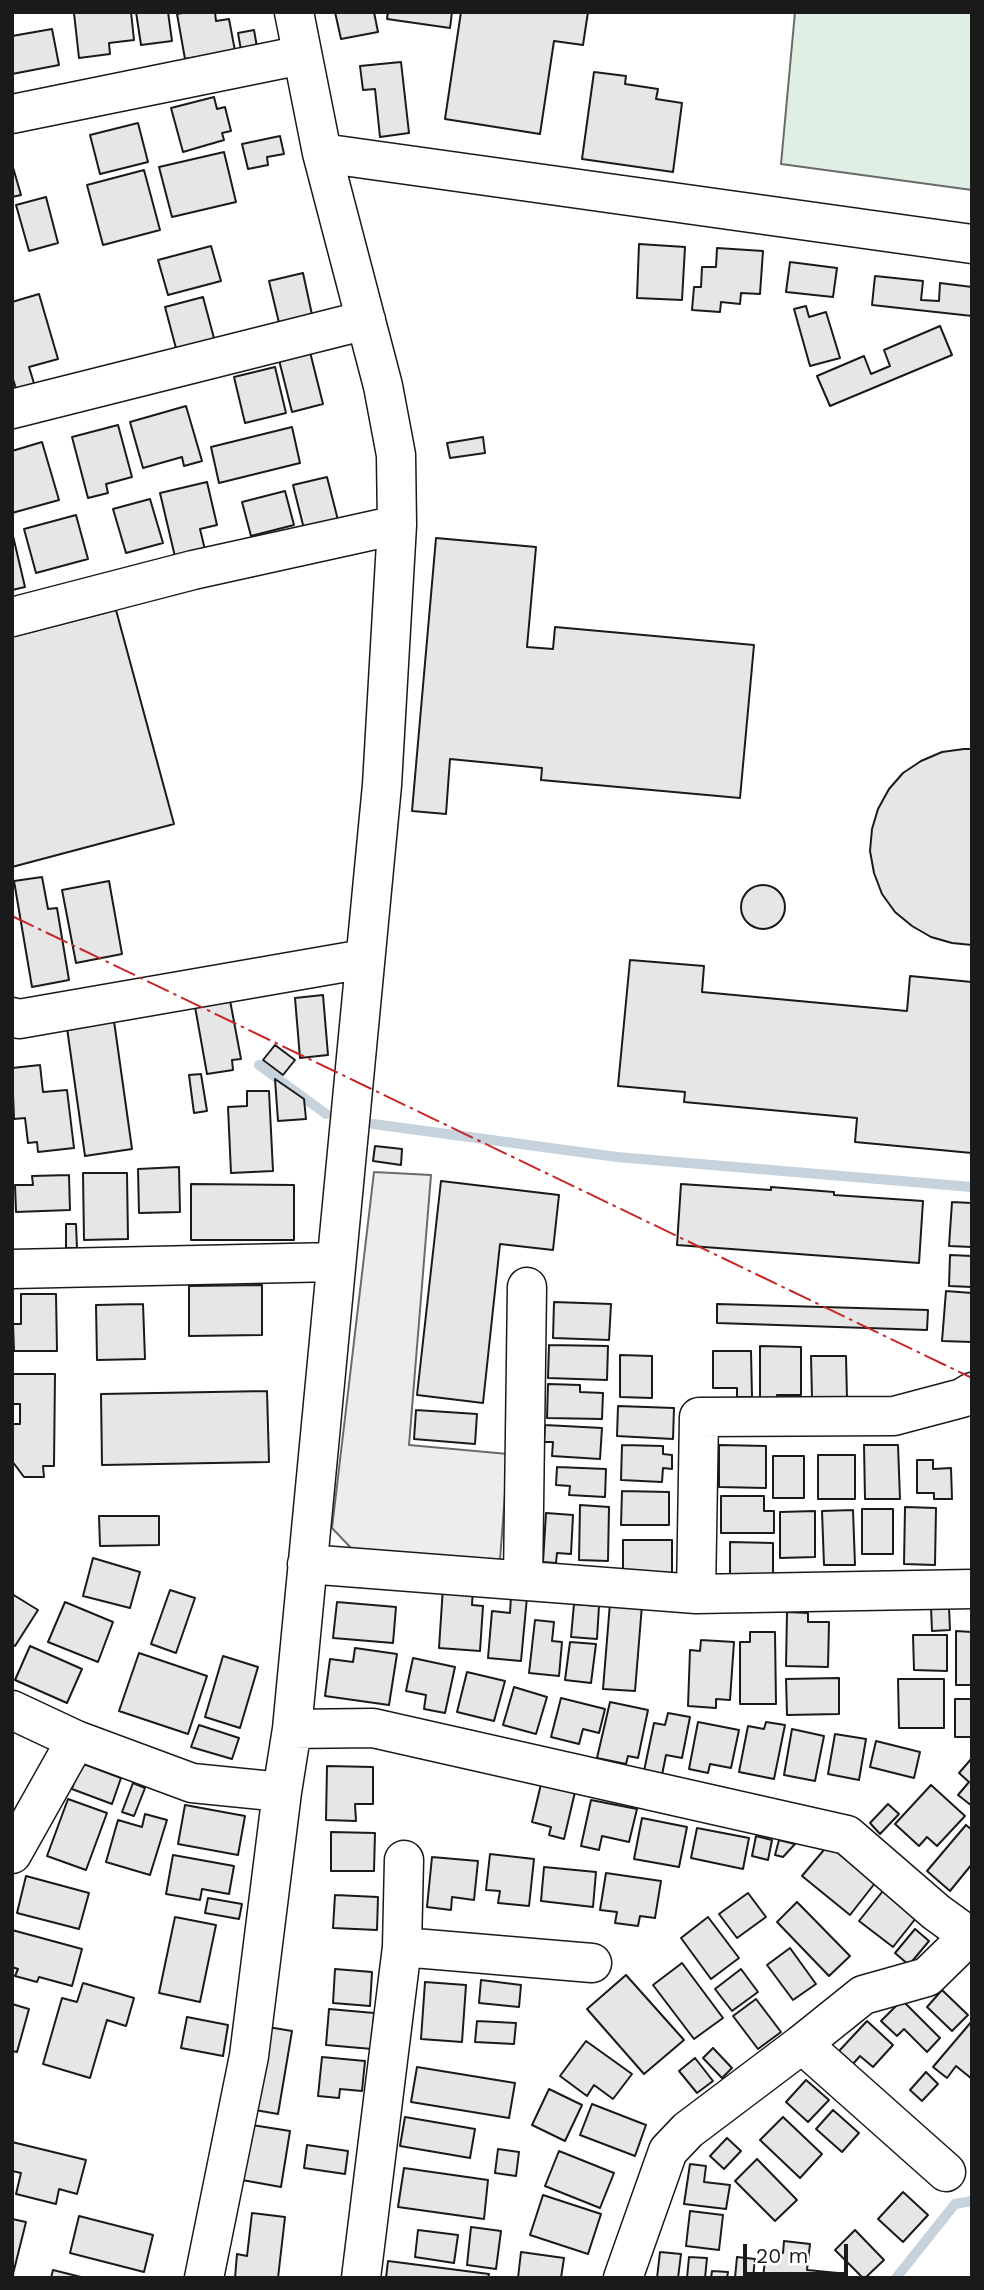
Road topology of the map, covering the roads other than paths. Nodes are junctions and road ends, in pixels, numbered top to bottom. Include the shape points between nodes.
1 (294, 12) edge
2 (302, 55) junction
3 (12, 114) edge
4 (322, 153) junction
5 (972, 244) edge
6 (366, 320) junction
7 (12, 409) edge
8 (397, 525) junction
9 (12, 617) edge
10 (364, 959) junction
11 (12, 1017) edge
12 (337, 1262) junction
13 (12, 1269) edge
14 (527, 1287) dead end
15 (972, 1392) edge
16 (307, 1564) junction
17 (523, 1580) junction
18 (972, 1589) edge
19 (696, 1594) junction
20 (12, 1710) edge
21 (292, 1729) junction
22 (76, 1740) junction
23 (282, 1791) junction
24 (12, 1854) edge
25 (404, 1860) dead end
26 (970, 1934) edge
27 (402, 1947) junction
28 (592, 1962) dead end
29 (802, 2045) junction
30 (946, 2172) dead end
31 (204, 2278) edge
32 (361, 2278) edge
33 (624, 2278) edge

1 - 2 street
2 - 3 street
2 - 4 street
4 - 5 street
4 - 6 street
6 - 7 street
6 - 8 street via 396,455
8 - 9 street via 193,570
8 - 10 street via 382,785
10 - 11 street
10 - 12 street
12 - 13 street
12 - 16 street
14 - 17 street
15 - 19 street via 894,1416 699,1417
16 - 17 street
16 - 21 street
17 - 19 street
18 - 19 street
20 - 22 street
21 - 23 street
21 - 26 street via 373,1728 847,1835 936,1912
22 - 23 street via 192,1783
22 - 24 street
23 - 31 street via 249,2056
25 - 27 street
26 - 29 street via 927,1977 863,1995
27 - 28 street
27 - 32 street
29 - 30 street
29 - 33 street via 688,2130 668,2151

